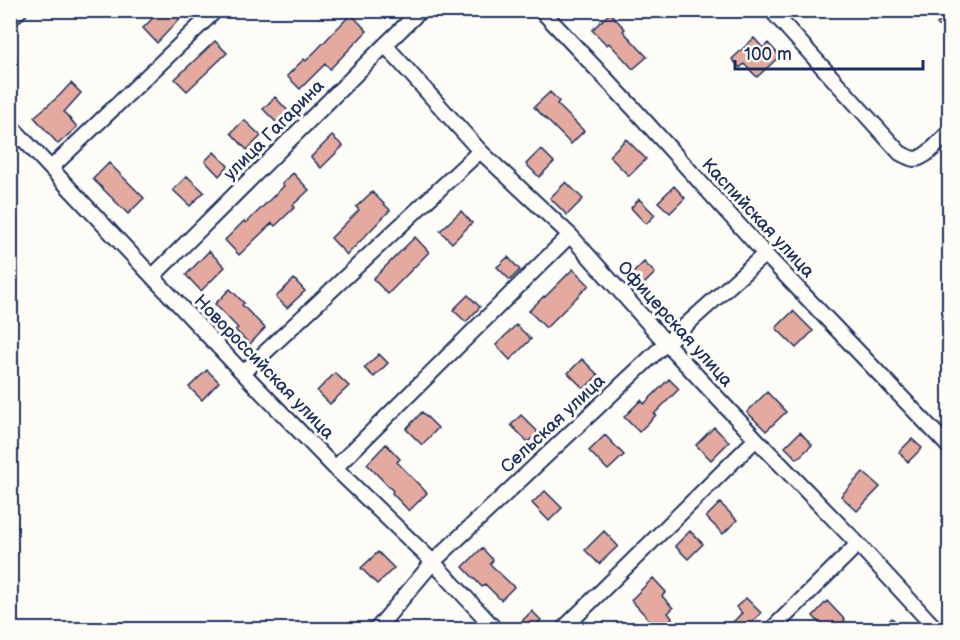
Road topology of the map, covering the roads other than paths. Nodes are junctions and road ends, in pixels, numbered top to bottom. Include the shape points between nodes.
1 (20, 10) edge
2 (216, 10) edge
3 (421, 10) edge
4 (542, 10) edge
5 (771, 10) edge
6 (10, 20) edge
7 (385, 45) junction
8 (10, 125) edge
9 (950, 131) edge
10 (480, 151) junction
11 (51, 168) junction
12 (570, 234) junction
13 (765, 254) junction
14 (153, 276) junction
15 (666, 343) junction
16 (243, 373) junction
17 (756, 439) junction
18 (950, 448) edge
19 (335, 468) junction
20 (858, 544) junction
21 (433, 562) junction
22 (376, 630) edge
23 (496, 630) edge
24 (562, 630) edge
25 (771, 630) edge
26 (937, 630) edge

1 - 6 street
2 - 11 street
3 - 7 street, улица Гагарина
4 - 13 street, Каспийская улица
5 - 9 street via 900,153 920,158
7 - 10 street, Офицерская улица
7 - 14 street, улица Гагарина
8 - 11 street, Новороссийская улица
10 - 12 street, Офицерская улица
10 - 16 street
11 - 14 street, Новороссийская улица
12 - 15 street, Офицерская улица
12 - 19 street
13 - 15 street, Сельская улица
13 - 18 street, Каспийская улица
14 - 16 street, Новороссийская улица
15 - 17 street, Офицерская улица
15 - 21 street, Сельская улица
16 - 19 street, Новороссийская улица
17 - 20 street, Офицерская улица
17 - 24 street
19 - 21 street, Новороссийская улица
20 - 25 street
20 - 26 street, Офицерская улица
21 - 22 street, Сельская улица
21 - 23 street, Новороссийская улица

